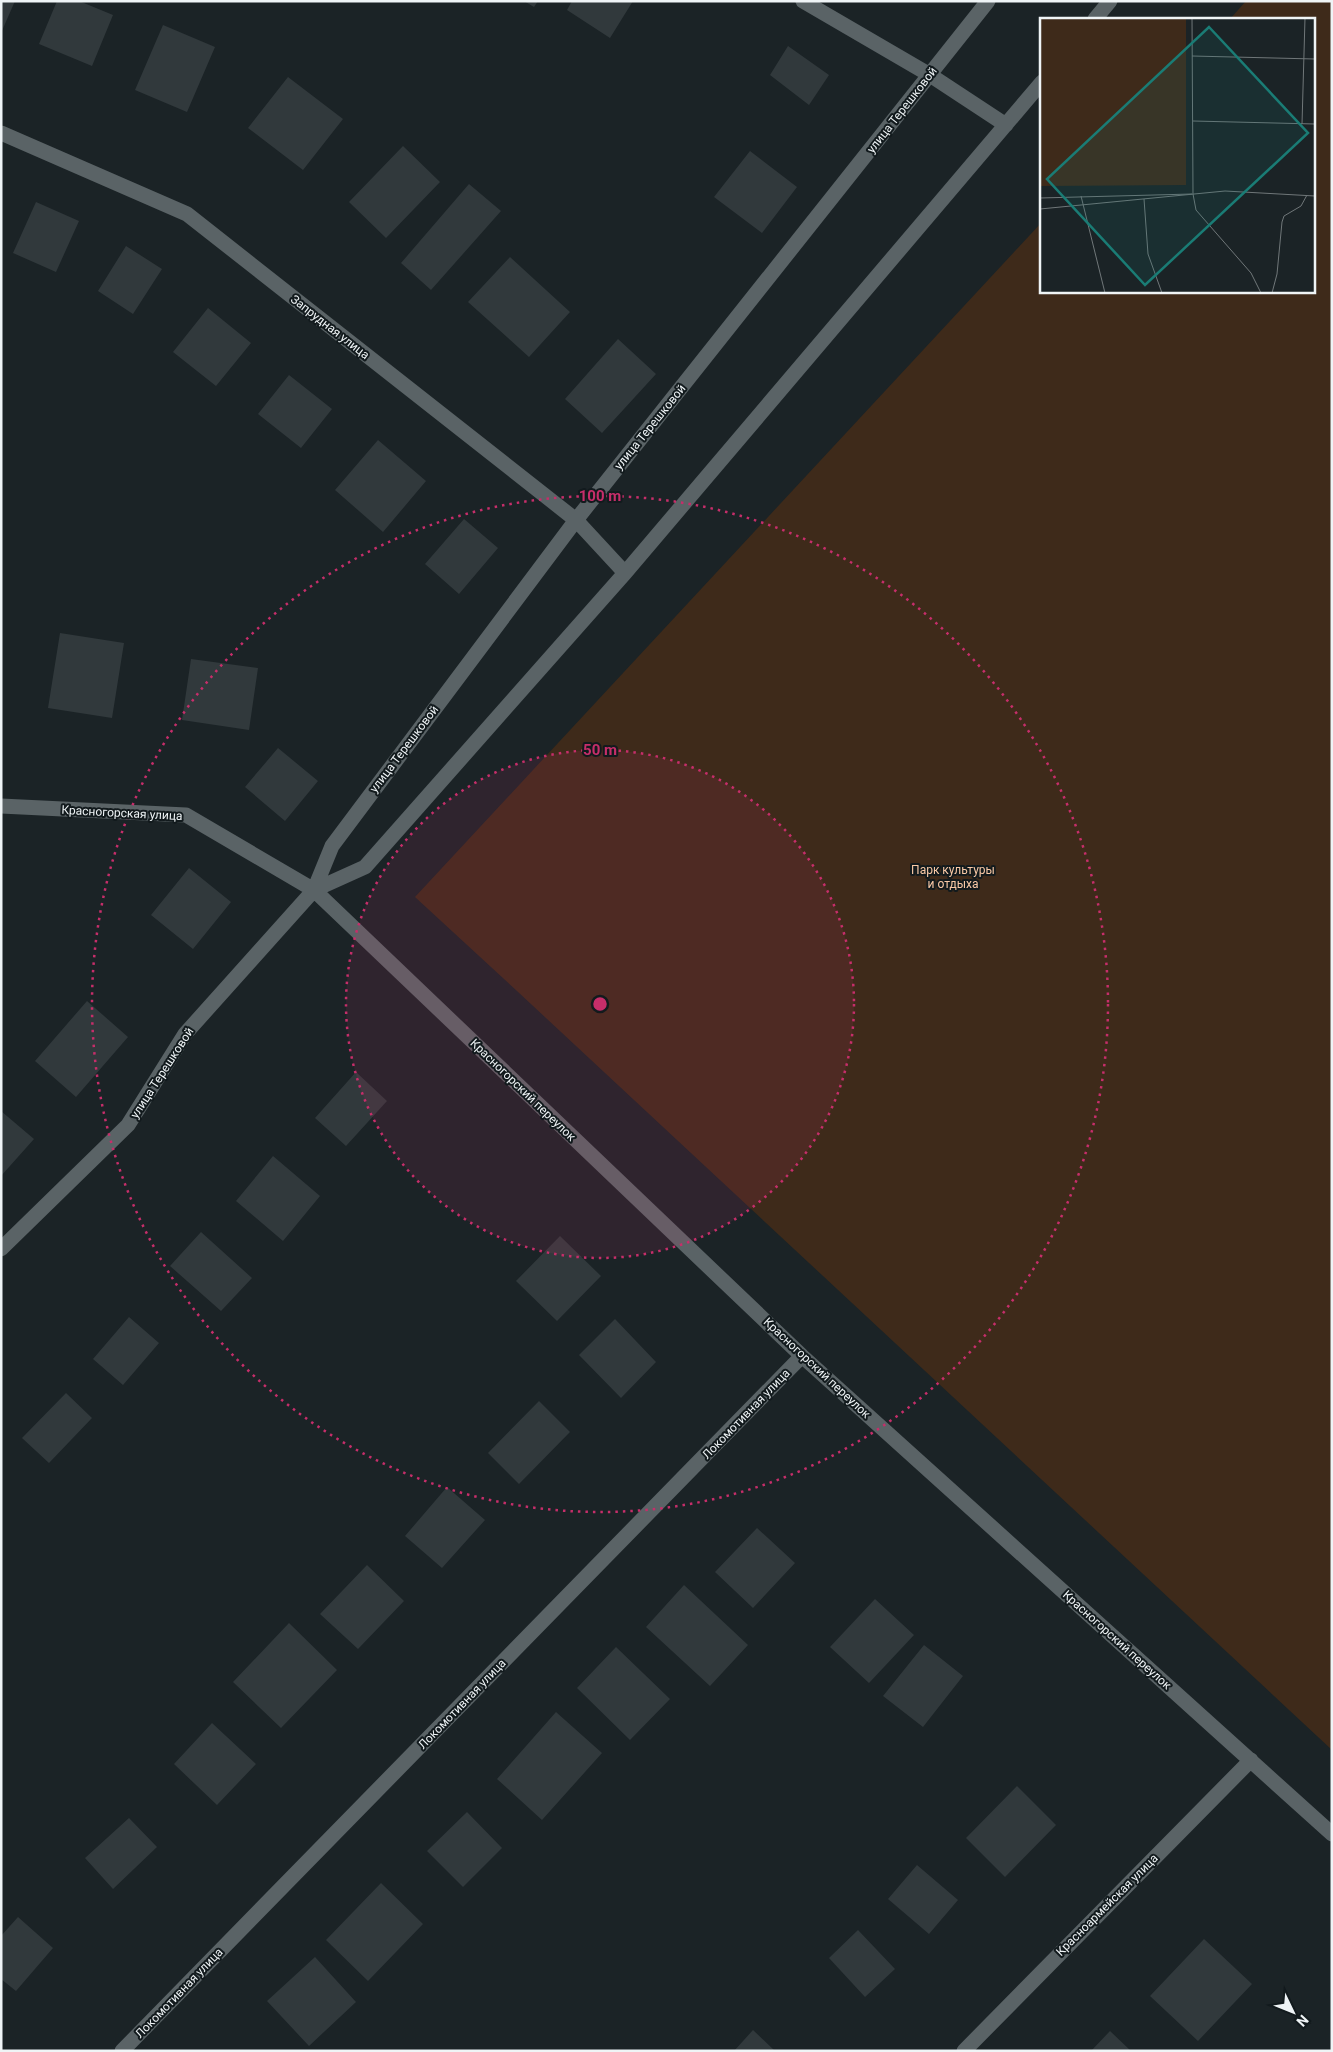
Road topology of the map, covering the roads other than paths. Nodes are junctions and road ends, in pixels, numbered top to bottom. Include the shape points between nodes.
1 (803, 1) edge
2 (988, 1) edge
3 (1110, 1) edge
4 (1096, 18) edge
5 (930, 75) junction
6 (1040, 84) edge
7 (1006, 124) junction
8 (1, 133) edge
9 (576, 520) junction
10 (625, 573) junction
11 (1, 806) edge
12 (314, 890) junction
13 (1, 1249) edge
14 (802, 1356) junction
15 (1251, 1760) junction
16 (1332, 1834) edge
17 (122, 2051) edge
18 (964, 2051) edge

1 - 5 street
2 - 5 street, улица Терешковой
3 - 4 street
5 - 7 street
5 - 9 street, улица Терешковой
6 - 7 street, улица Терешковой
7 - 10 street, улица Терешковой
8 - 9 street, Запрудная улица via 187,214
9 - 10 street, Запрудная улица
9 - 12 street, улица Терешковой via 332,846
10 - 12 street, улица Терешковой via 365,867
11 - 12 street, Красногорская улица via 186,815
12 - 13 street, улица Терешковой via 185,1034 128,1125
12 - 14 street, Красногорский переулок
14 - 15 street, Красногорский переулок
14 - 17 street, Локомотивная улица
15 - 16 street, Красногорский переулок
15 - 18 street, Красноармейская улица

